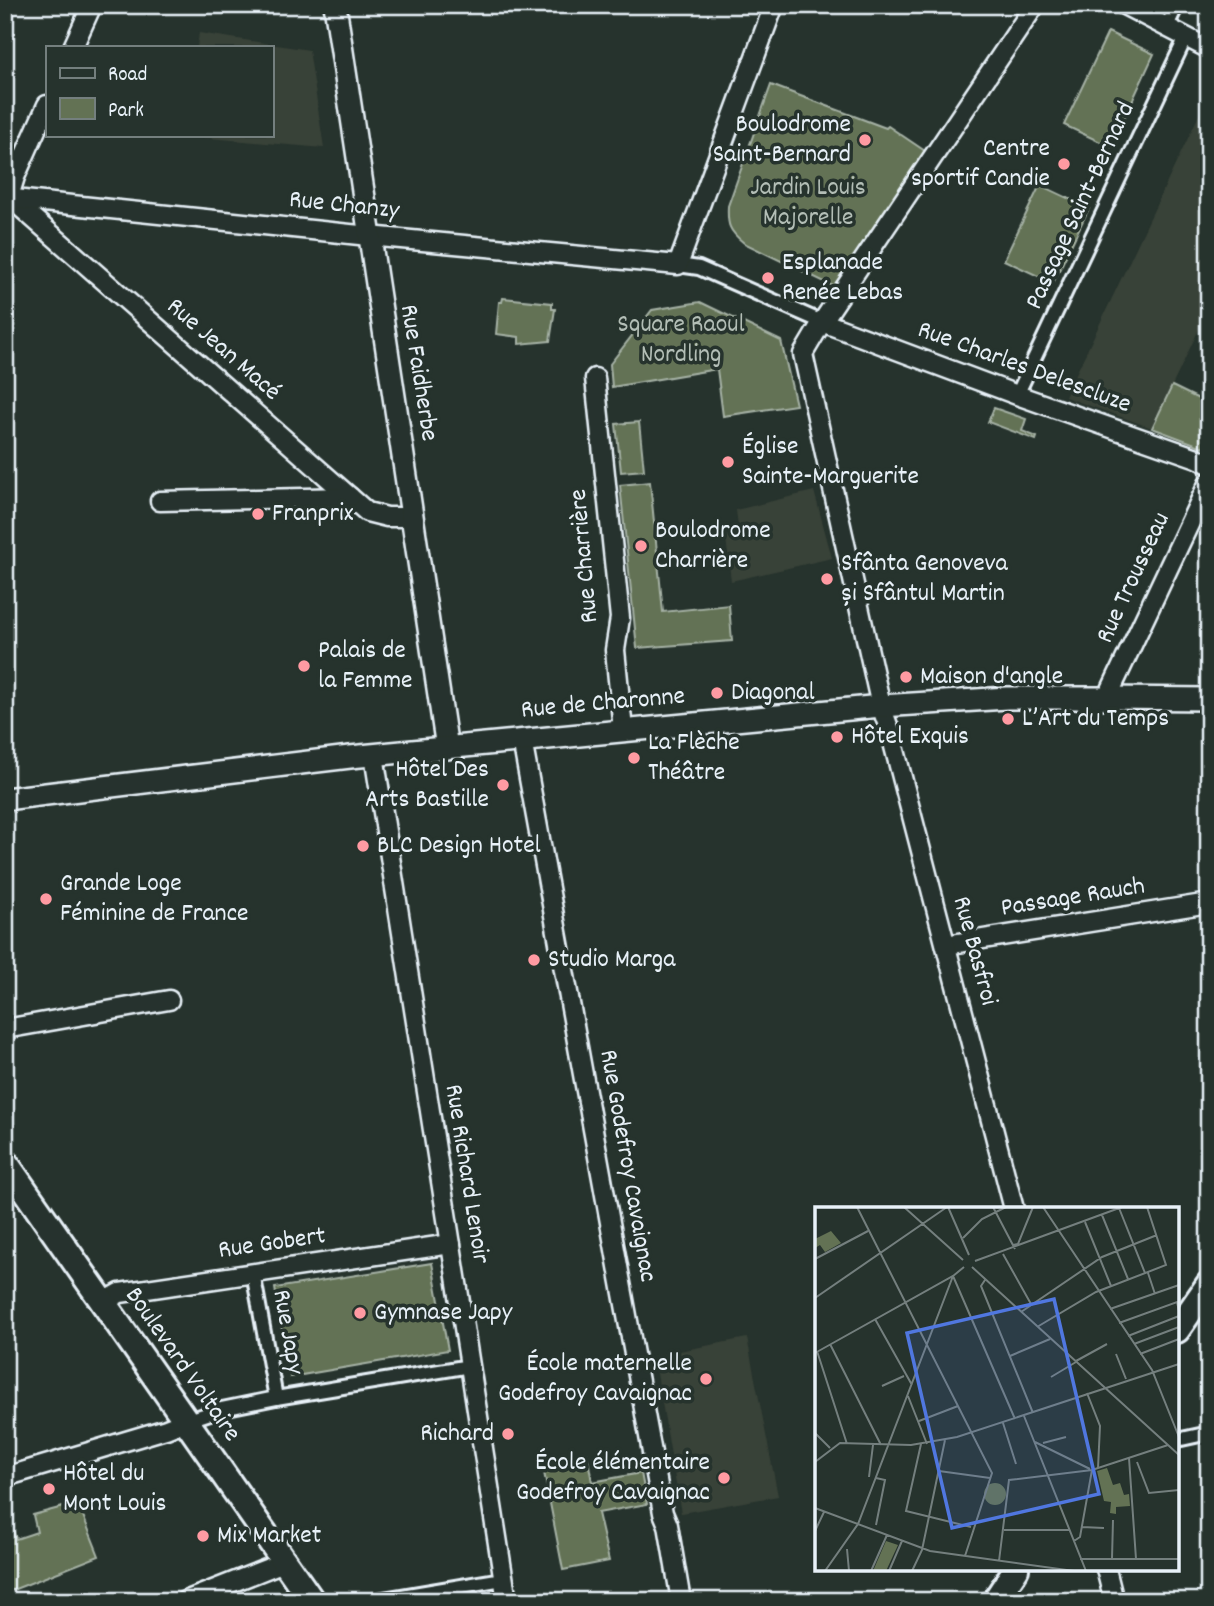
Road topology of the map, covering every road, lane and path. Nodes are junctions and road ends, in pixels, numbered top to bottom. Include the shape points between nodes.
1 (92, 5) edge
2 (335, 5) edge
3 (775, 5) edge
4 (1035, 5) edge
5 (1124, 5) edge
6 (1177, 5) edge
7 (1166, 28) junction
8 (1186, 37) junction
9 (73, 46) edge
10 (1209, 49) edge
11 (46, 108) edge
12 (7, 197) edge
13 (369, 236) junction
14 (678, 265) junction
15 (822, 322) junction
16 (595, 378) dead end
17 (1017, 395) junction
18 (1209, 464) edge
19 (1209, 482) edge
20 (350, 497) junction
21 (160, 500) dead end
22 (412, 517) junction
23 (1107, 698) junction
24 (1209, 699) edge
25 (881, 706) junction
26 (623, 730) junction
27 (522, 740) junction
28 (447, 748) junction
29 (374, 755) junction
30 (5, 799) edge
31 (1209, 903) edge
32 (946, 945) junction
33 (169, 1000) dead end
34 (5, 1029) edge
35 (5, 1162) edge
36 (1013, 1207) edge
37 (450, 1244) junction
38 (253, 1273) junction
39 (1209, 1284) edge
40 (104, 1302) junction
41 (1179, 1327) edge
42 (470, 1366) junction
43 (276, 1398) junction
44 (186, 1421) junction
45 (1209, 1433) edge
46 (1179, 1440) edge
47 (5, 1477) edge
48 (284, 1562) junction
49 (1015, 1571) edge
50 (1106, 1571) edge
51 (503, 1579) junction
52 (185, 1601) edge
53 (312, 1601) edge
54 (372, 1601) edge
55 (506, 1601) edge
56 (681, 1601) edge
57 (995, 1601) edge
58 (1114, 1601) edge

1 - 9 street
2 - 13 street, Rue Faidherbe
3 - 14 street
4 - 15 street, Rue Basfroi
5 - 7 street
6 - 7 street
7 - 8 street
8 - 10 street
8 - 17 street, Passage Saint-Bernard
11 - 12 street
12 - 13 street, Rue Chanzy
12 - 20 street, Rue Jean Macé
13 - 14 street, Rue Chanzy
13 - 22 street, Rue Faidherbe
14 - 15 street via 699,268
15 - 17 street, Rue Charles Delescluze
15 - 25 street, Rue Basfroi via 803,354
16 - 26 street, Rue Charrière via 621,618 615,650
17 - 18 street, Rue Charles Delescluze
19 - 23 street, Rue Trousseau
20 - 21 street
20 - 22 street, Rue Jean Macé via 367,512
22 - 28 street, Rue Faidherbe
23 - 24 street, Rue de Charonne
23 - 25 street, Rue de Charonne via 1007,698
25 - 26 street, Rue de Charonne
25 - 32 street, Rue Basfroi
26 - 27 street, Rue de Charonne
27 - 28 street, Rue de Charonne
27 - 56 street, Rue Godefroy Cavaignac
28 - 29 street, Rue de Charonne
29 - 30 street, Rue de Charonne
29 - 37 street, Rue Richard Lenoir
31 - 32 street, Passage Rauch
32 - 36 street, Rue Basfroi
33 - 34 street
35 - 40 main road, Boulevard Voltaire
37 - 38 street, Rue Gobert
37 - 42 street, Rue Richard Lenoir
38 - 40 street, Rue Gobert via 120,1293
38 - 43 street, Rue Japy
39 - 41 main road
40 - 44 main road, Boulevard Voltaire
42 - 43 street
42 - 51 street, Rue Richard Lenoir
43 - 44 street
44 - 47 street
44 - 48 main road, Boulevard Voltaire
45 - 46 street
48 - 52 street
48 - 53 main road, Boulevard Voltaire
49 - 57 main road
50 - 58 street
51 - 54 street
51 - 55 street, Rue Richard Lenoir

